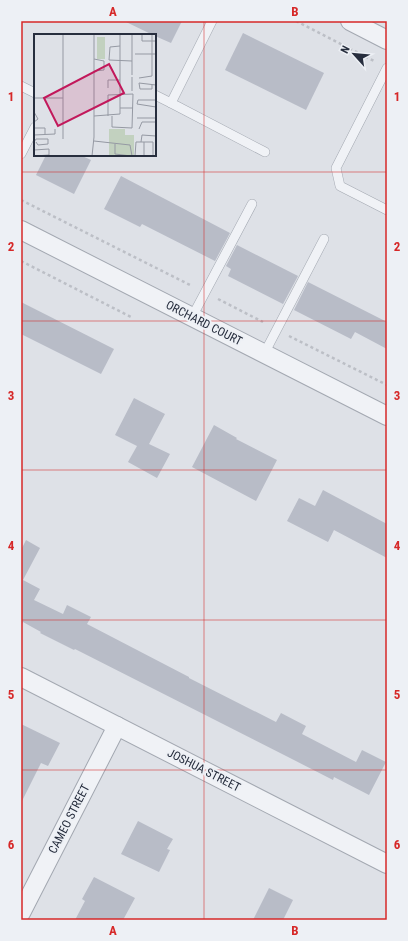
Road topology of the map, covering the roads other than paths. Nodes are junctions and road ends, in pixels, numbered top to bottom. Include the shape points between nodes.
1 (212, 21) edge
2 (350, 21) edge
3 (387, 40) edge
4 (384, 66) edge
5 (21, 86) edge
6 (34, 92) edge
7 (156, 96) edge
8 (171, 103) junction
9 (34, 129) edge
10 (265, 152) dead end
11 (21, 154) edge
12 (252, 204) dead end
13 (387, 210) edge
14 (21, 230) edge
15 (324, 239) dead end
16 (192, 317) junction
17 (264, 354) junction
18 (387, 416) edge
19 (21, 677) edge
20 (117, 726) junction
21 (387, 864) edge
22 (21, 913) edge

1 - 8 lane
2 - 3 street
4 - 13 lane via 336,168 340,186
5 - 6 lane
7 - 8 lane
8 - 10 lane
9 - 11 lane
12 - 16 lane
14 - 16 street, ORCHARD COURT
15 - 17 lane
16 - 17 street, ORCHARD COURT
17 - 18 street, ORCHARD COURT
19 - 20 street, JOSHUA STREET
20 - 21 street, JOSHUA STREET
20 - 22 street, CAMEO STREET

